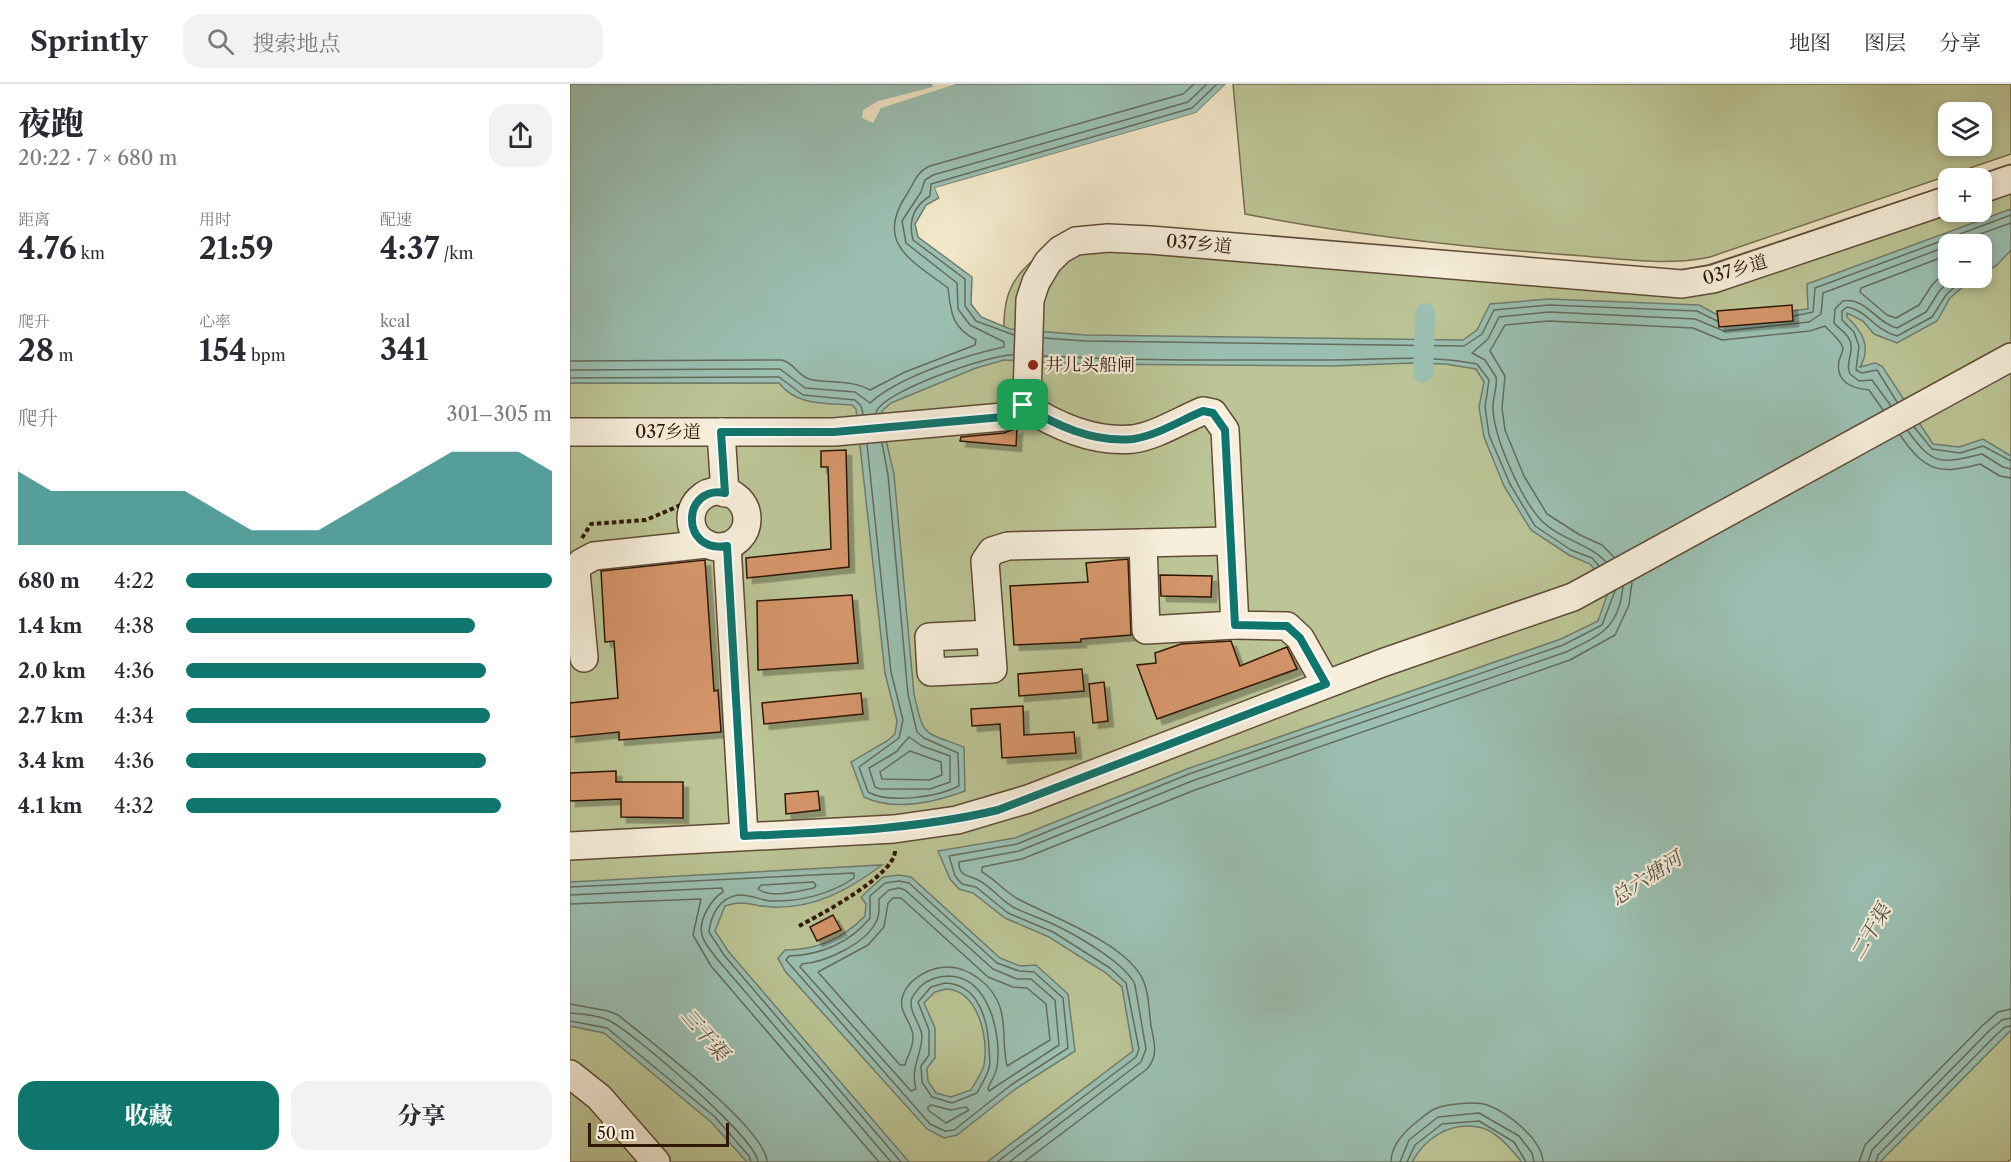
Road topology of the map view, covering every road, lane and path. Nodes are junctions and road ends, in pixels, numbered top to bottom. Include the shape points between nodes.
1 (2011, 179) edge
2 (1992, 186) edge
3 (1938, 203) edge
4 (2011, 357) edge
5 (1025, 397) junction
6 (570, 432) edge
7 (721, 432) junction
8 (718, 493) junction
9 (1230, 541) junction
10 (1143, 543) junction
11 (717, 545) junction
12 (581, 563) junction
13 (1235, 625) junction
14 (990, 634) dead end
15 (584, 658) dead end
16 (1326, 684) junction
17 (894, 829) junction
18 (744, 836) junction
19 (570, 846) edge
20 (799, 926) dead end
21 (570, 1074) edge
22 (656, 1162) edge

1 - 2 street
3 - 5 street, 037乡道 via 1713,279 1682,284 1150,240 1076,241 1048,262 1036,282 1028,318
4 - 16 street via 1573,597
5 - 7 street, 037乡道 via 1015,412 1003,417 855,431
5 - 9 street via 1061,427 1104,438 1134,439 1203,411 1213,413 1225,430
6 - 7 street, 037乡道
7 - 8 street
8 - 11 street via 696,504 692,513 694,532
8 - 11 street via 738,499 747,515 742,535
8 - 12 path via 646,520 591,524 584,532
9 - 10 street
9 - 13 street
10 - 13 street via 1146,630
10 - 14 street via 1008,546 992,551 985,561
11 - 12 street via 594,556
11 - 18 street
12 - 15 street via 576,571
13 - 16 street via 1287,626 1300,638
16 - 17 street via 1028,800 957,820
17 - 18 street
17 - 20 path via 895,857 891,864 834,908
18 - 19 street
21 - 22 street via 599,1097

